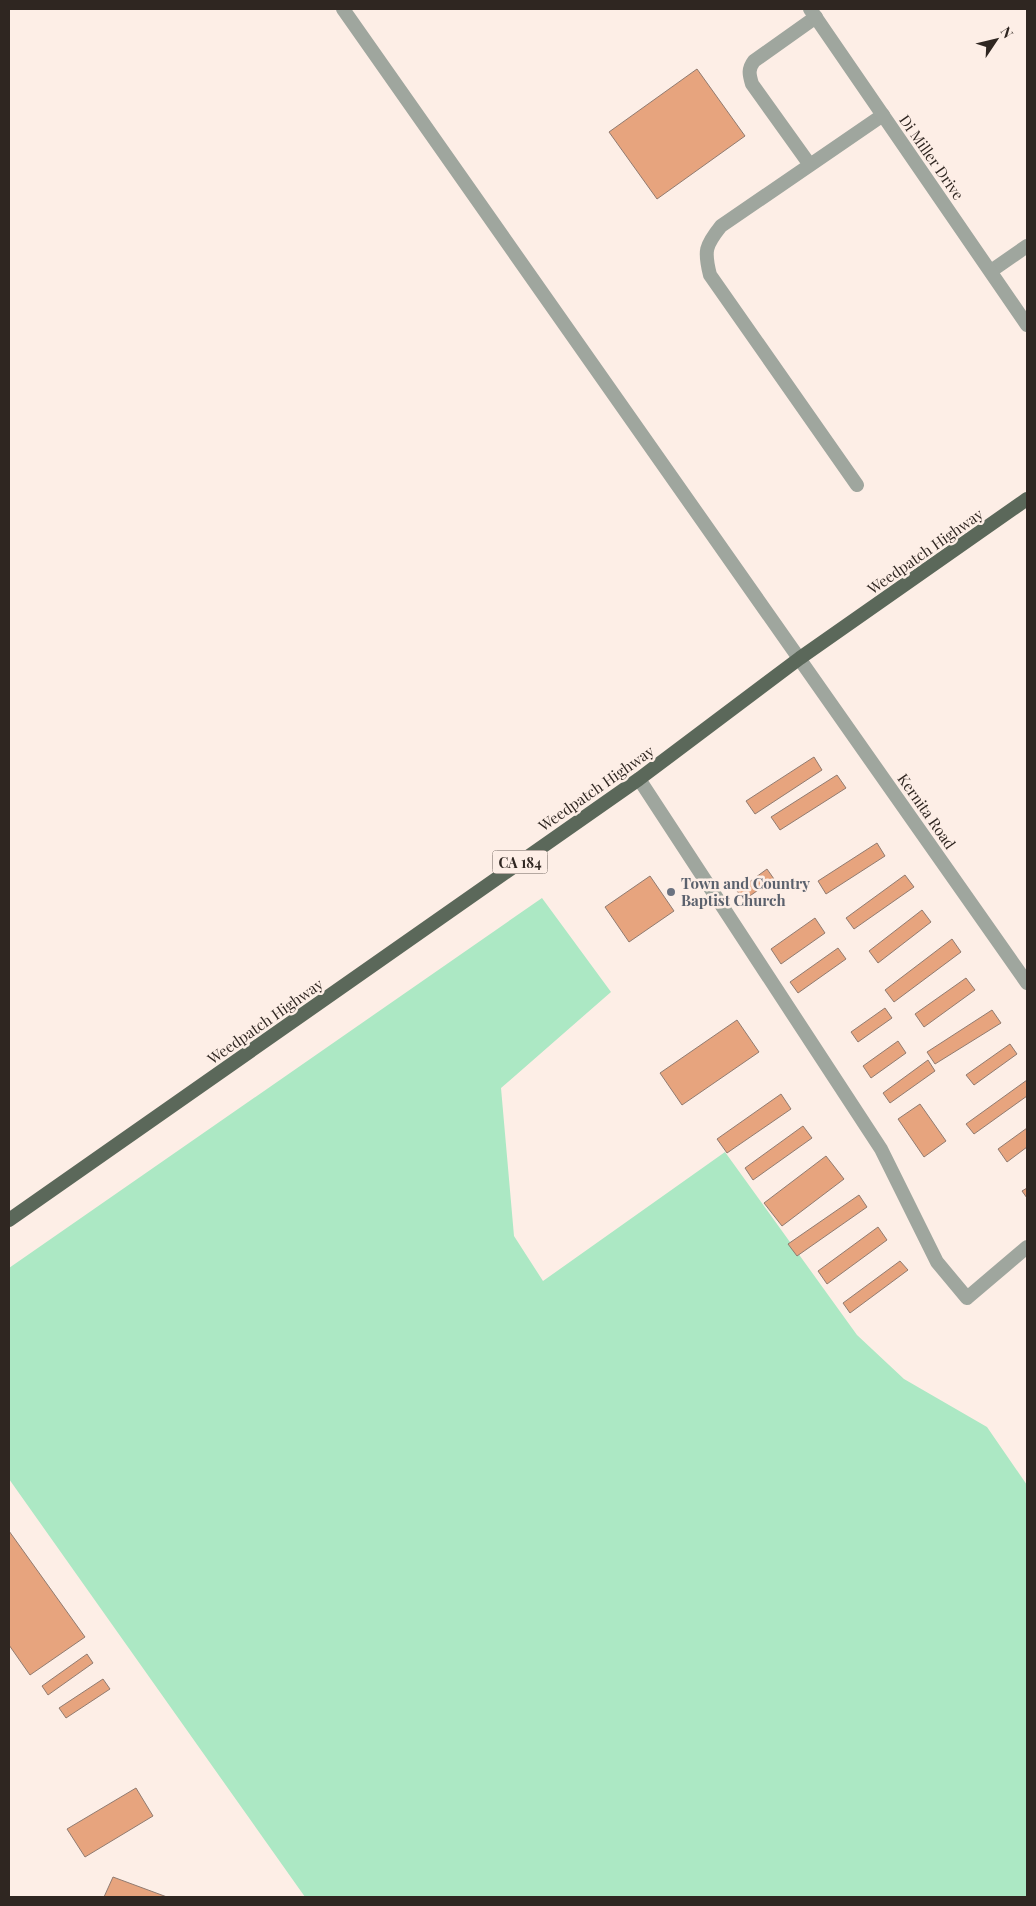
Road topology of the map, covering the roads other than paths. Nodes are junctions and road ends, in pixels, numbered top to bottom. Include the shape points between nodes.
1 (343, 9) edge
2 (813, 13) edge
3 (883, 115) junction
4 (810, 165) junction
5 (1027, 246) edge
6 (990, 271) junction
7 (1027, 325) edge
8 (857, 485) dead end
9 (1027, 499) edge
10 (800, 658) junction
11 (639, 779) junction
12 (1027, 983) edge
13 (9, 1220) edge
14 (1027, 1246) edge

1 - 10 street, Kernita Road
2 - 3 street, Di Miller Drive
2 - 4 street via 754,61 749,74 752,84
3 - 4 street
3 - 6 street, Di Miller Drive
4 - 8 street via 721,226 709,240 705,255 710,275
5 - 6 street
6 - 7 street, Di Miller Drive
9 - 10 main road, Weedpatch Highway / CA 184
10 - 11 main road, Weedpatch Highway / CA 184
10 - 12 street, Kernita Road
11 - 13 main road, Weedpatch Highway / CA 184
11 - 14 street via 881,1149 937,1262 967,1298

